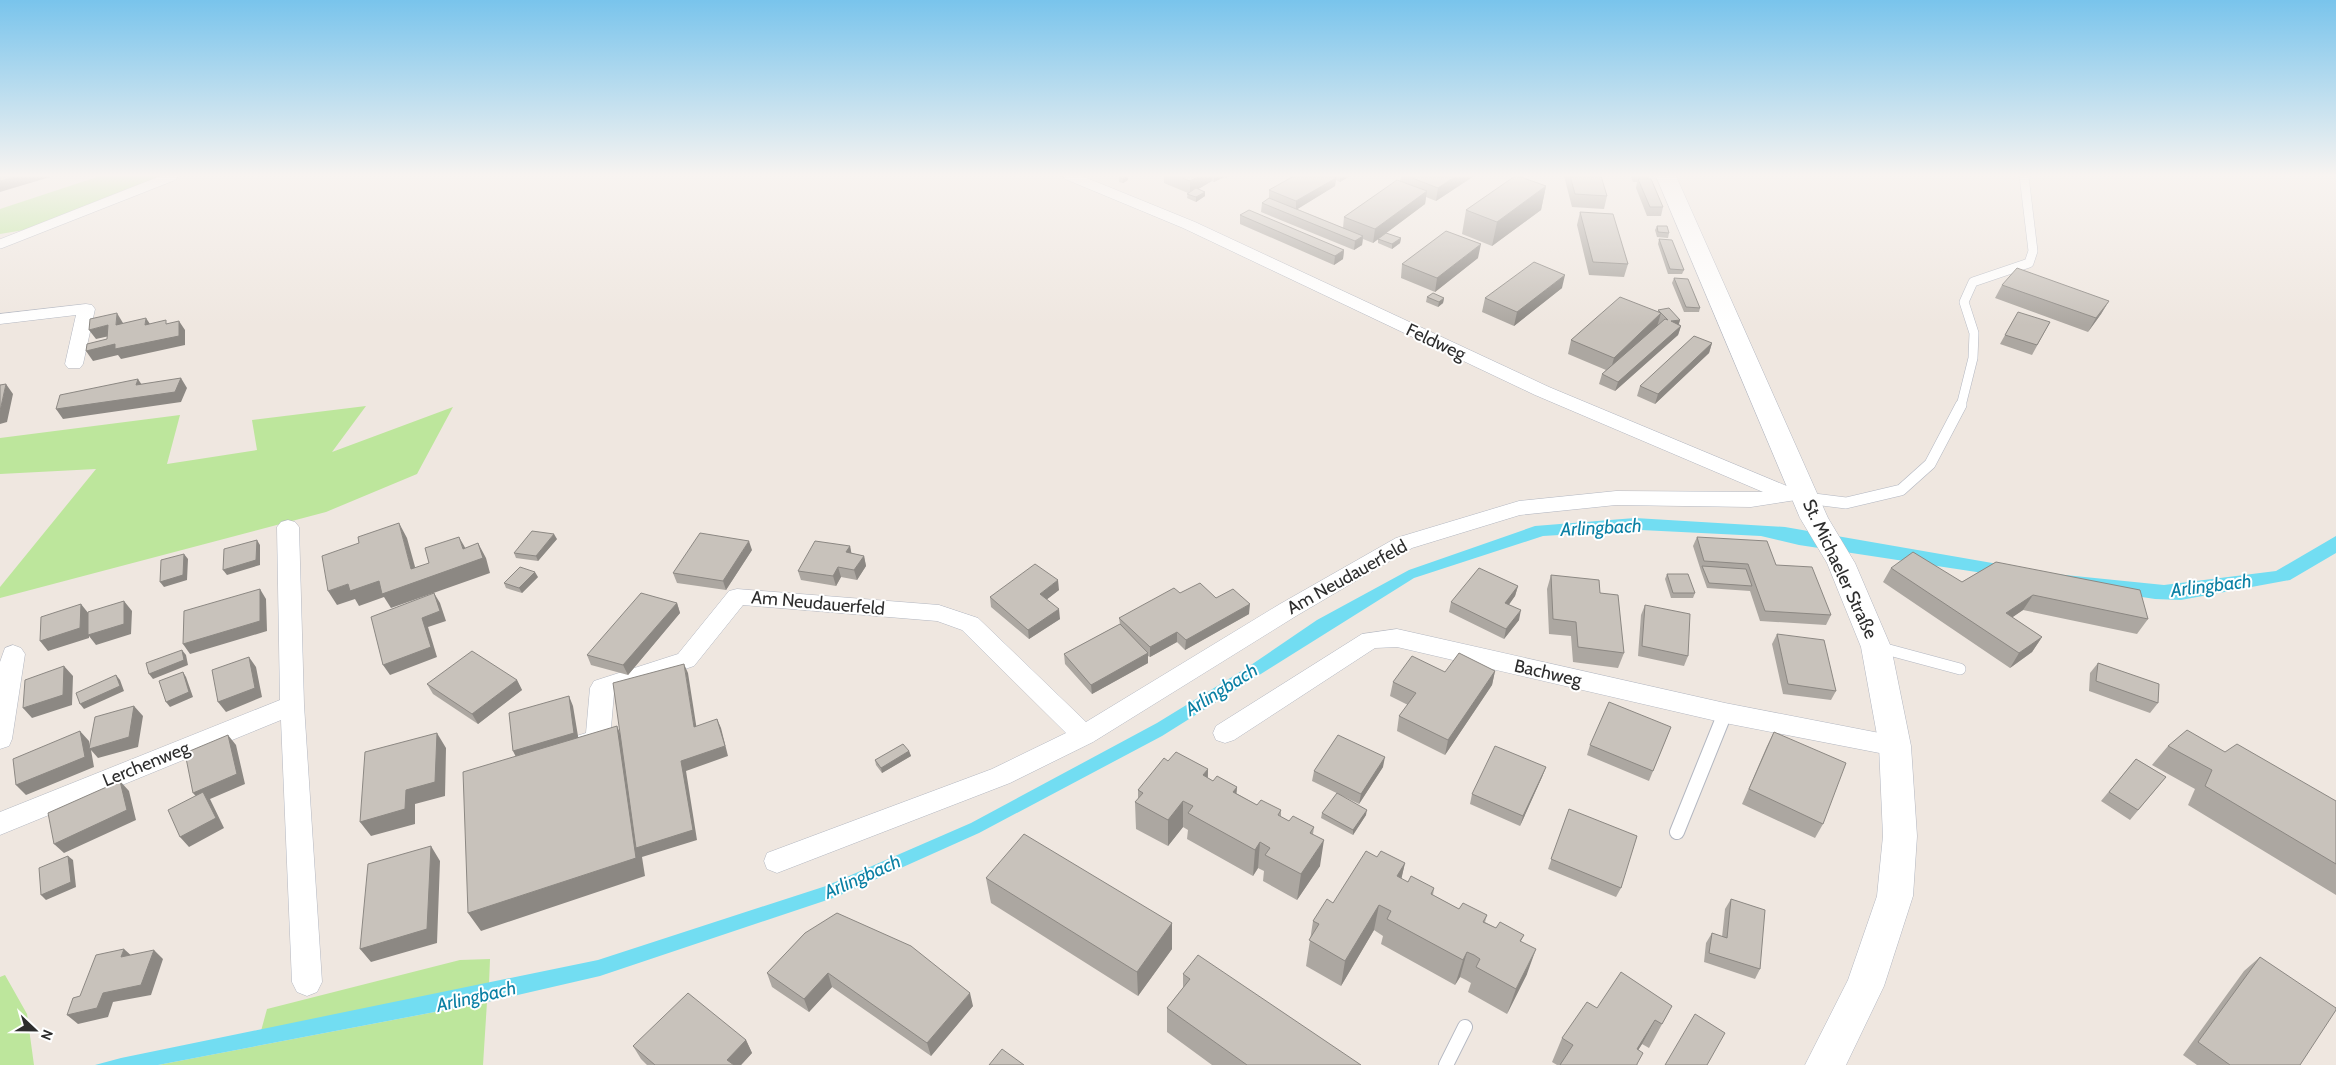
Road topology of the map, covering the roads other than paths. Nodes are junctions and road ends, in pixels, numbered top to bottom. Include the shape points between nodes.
1 (47, 226) edge
2 (1190, 226) edge
3 (1687, 226) edge
4 (2030, 226) edge
5 (0, 244) edge
6 (0, 319) edge
7 (74, 364) dead end
8 (1803, 504) junction
9 (288, 527) dead end
10 (1876, 647) junction
11 (13, 654) dead end
12 (1960, 669) dead end
13 (292, 705) junction
14 (1724, 713) junction
15 (1225, 733) dead end
16 (1084, 735) junction
17 (0, 739) edge
18 (1895, 746) junction
19 (562, 750) edge
20 (0, 824) edge
21 (1677, 832) dead end
22 (777, 861) dead end
23 (307, 982) dead end
24 (1465, 1027) dead end
25 (1446, 1065) edge
26 (1825, 1065) edge

1 - 5 lane
2 - 8 street, Feldweg via 1542,392
3 - 8 main road, St. Michaeler Straße
4 - 8 lane via 2033,251 2029,263 1973,282 1964,302 1974,333 1973,358 1960,410 1930,464 1901,490 1846,503
6 - 7 street via 86,309
8 - 10 main road, St. Michaeler Straße via 1841,562
8 - 16 street, Am Neudauerfeld via 1616,498 1519,508 1404,543
9 - 13 street
10 - 12 lane
10 - 18 main road, St. Michaeler Straße
11 - 17 street
13 - 20 street, Lerchenweg
13 - 23 street
14 - 15 street, Bachweg via 1396,638 1370,640
14 - 18 street, Bachweg
14 - 21 lane
16 - 19 street, Am Neudauerfeld via 970,624 939,613 737,597 686,660 602,688 598,739
16 - 22 street, Am Neudauerfeld via 1001,776
18 - 26 main road, St. Michaeler Straße via 1900,836 1896,896 1865,986
24 - 25 lane

